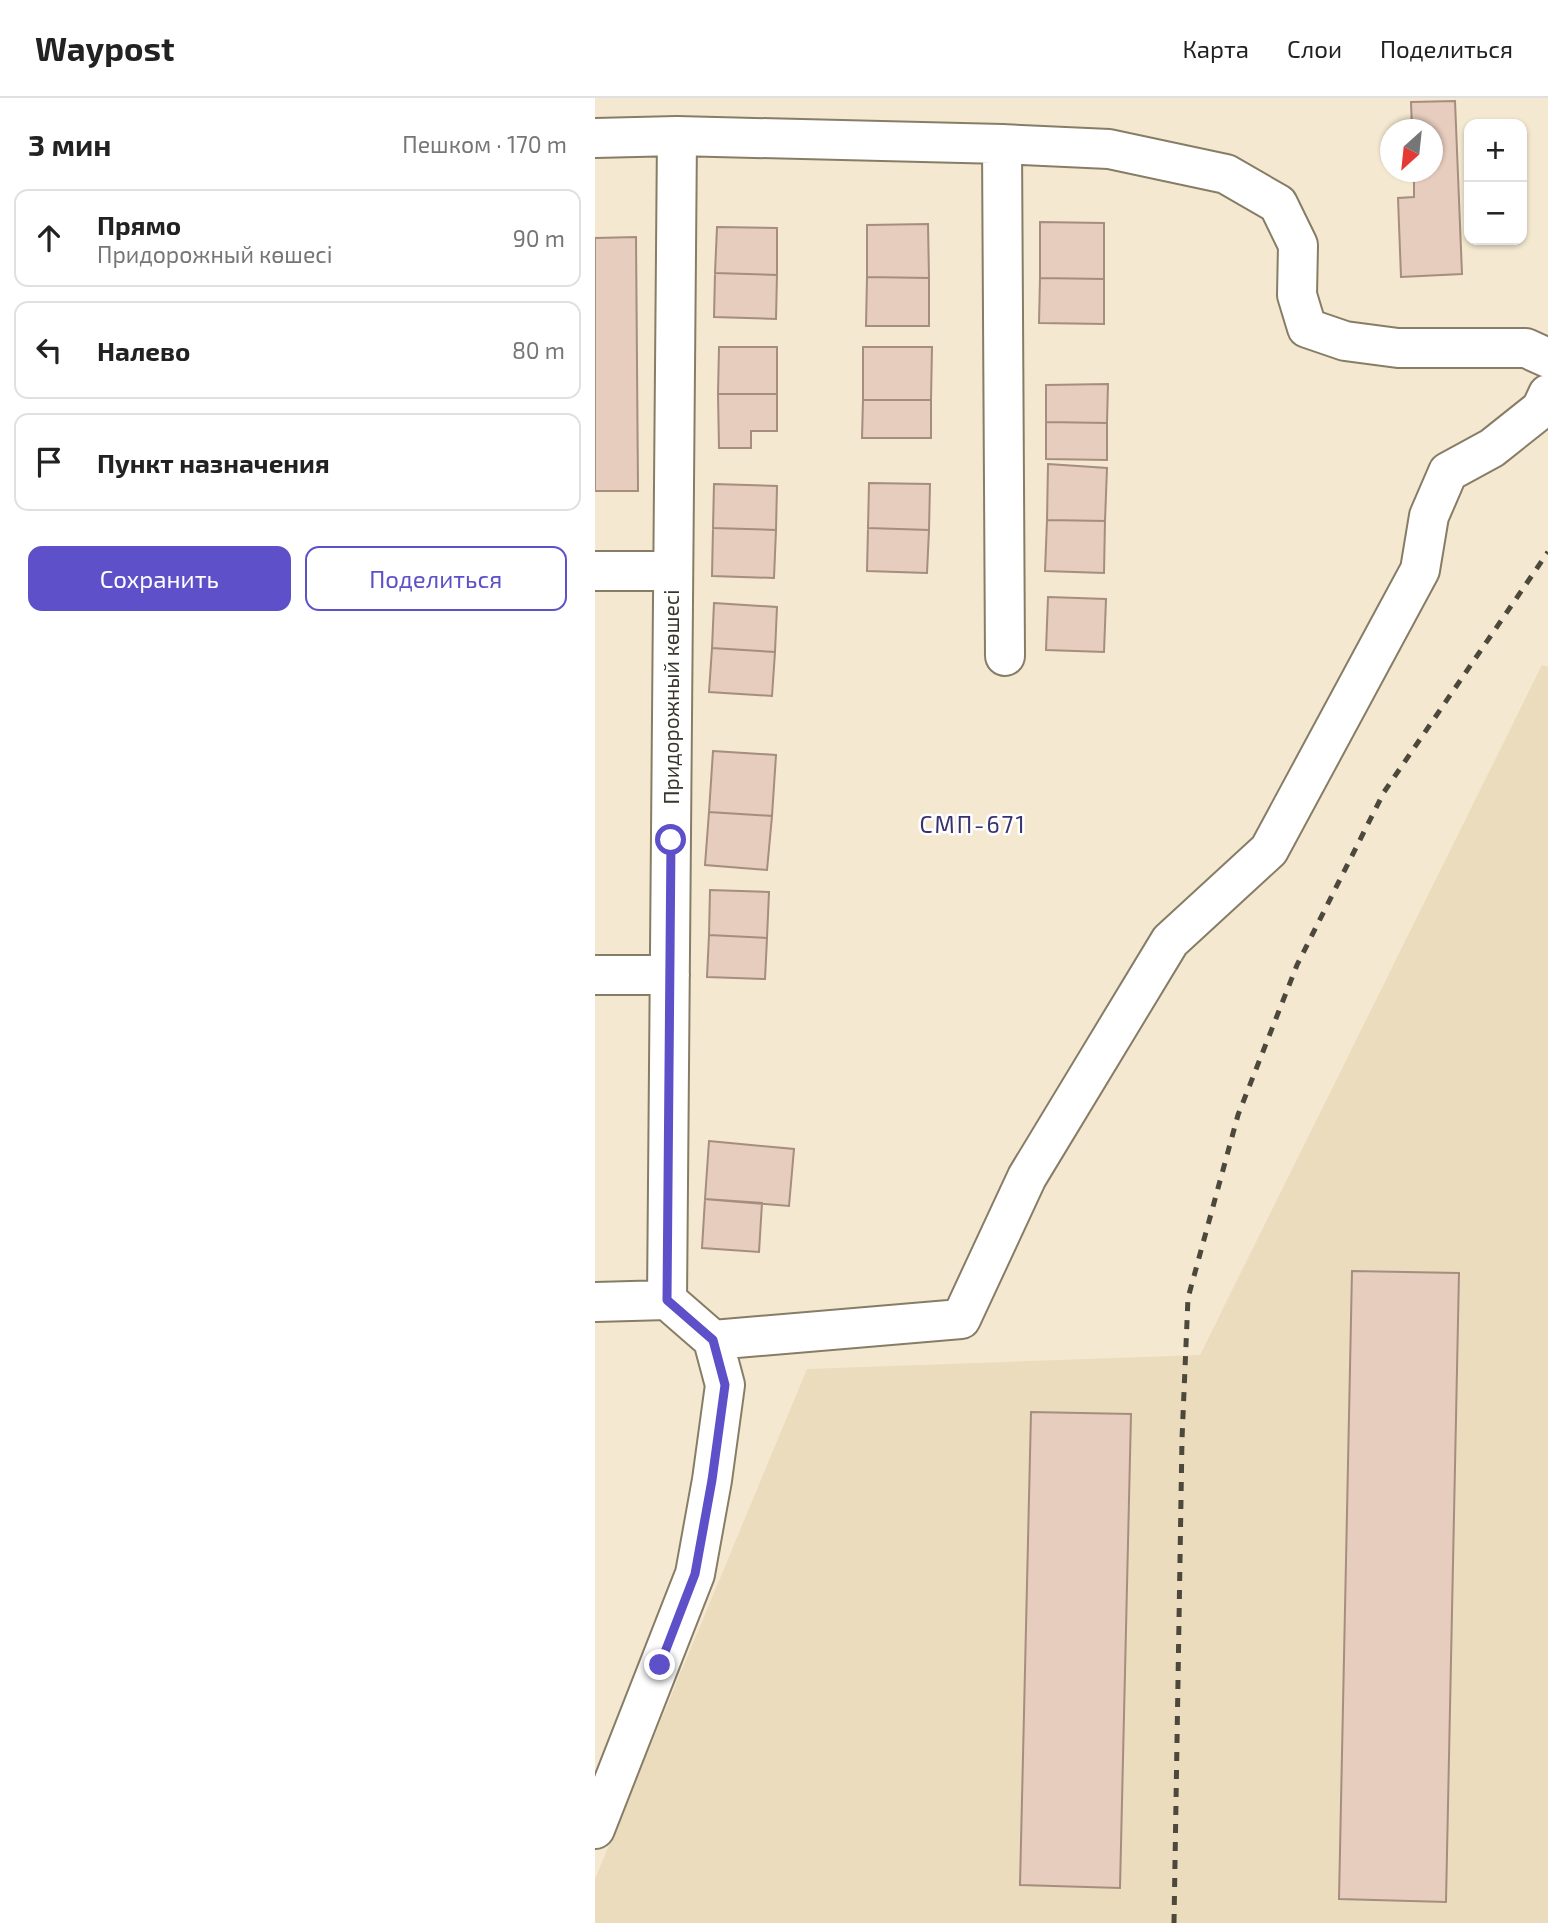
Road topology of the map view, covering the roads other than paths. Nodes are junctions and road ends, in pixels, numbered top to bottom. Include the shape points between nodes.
1 (677, 136) junction
2 (595, 138) edge
3 (1002, 144) junction
4 (1548, 358) edge
5 (1548, 394) edge
6 (595, 571) edge
7 (673, 571) junction
8 (1006, 656) dead end
9 (595, 975) edge
10 (670, 975) junction
11 (667, 1300) junction
12 (595, 1302) edge
13 (713, 1340) junction
14 (595, 1829) edge

1 - 2 street
1 - 3 street
1 - 7 street, Придорожный көшесі
3 - 4 street via 1109,149 1226,174 1278,204 1298,245 1297,295 1307,328 1345,341 1398,348 1526,348
3 - 8 street
5 - 13 street via 1541,409 1492,447 1448,472 1429,516 1420,570 1269,850 1170,941 1027,1177 961,1319
6 - 7 street
7 - 10 street, Придорожный көшесі
9 - 10 street
10 - 11 street, Придорожный көшесі
11 - 12 street
11 - 13 street
13 - 14 street via 725,1385 695,1574

